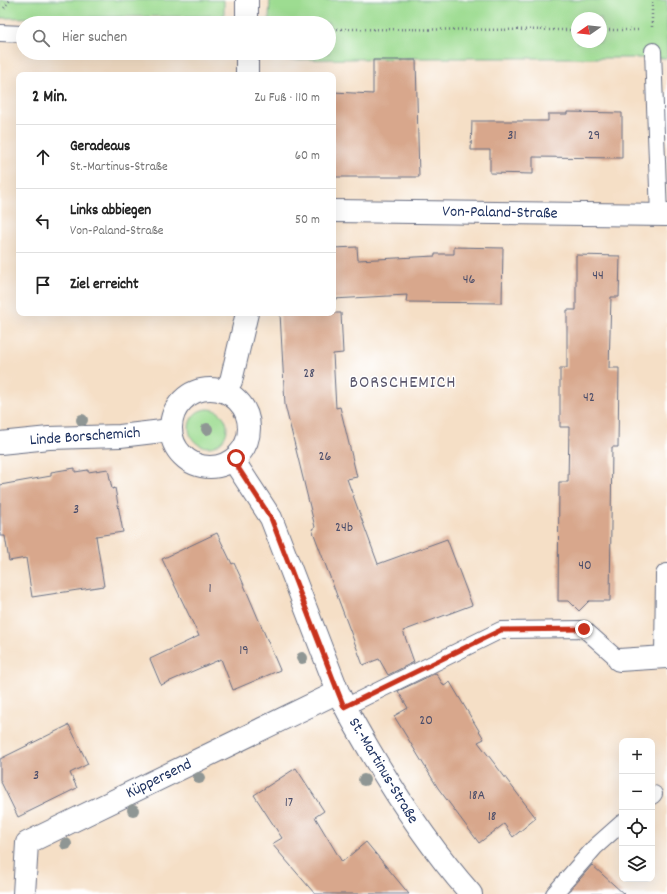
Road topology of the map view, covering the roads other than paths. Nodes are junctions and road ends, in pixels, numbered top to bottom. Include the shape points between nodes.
1 (247, 0) edge
2 (247, 16) edge
3 (0, 33) edge
4 (16, 34) edge
5 (653, 51) dead end
6 (247, 60) edge
7 (247, 72) edge
8 (336, 211) edge
9 (663, 216) edge
10 (246, 316) edge
11 (223, 391) junction
12 (171, 430) junction
13 (0, 443) edge
14 (236, 458) junction
15 (667, 575) edge
16 (619, 660) joint
17 (341, 700) junction
18 (619, 826) edge
19 (24, 894) edge
20 (471, 894) edge
21 (554, 894) edge

1 - 2 street
3 - 4 lane
5 - 9 lane
6 - 7 street
8 - 9 street, Von-Paland-Straße
10 - 11 street via 231,381
11 - 12 street via 203,389 187,396 175,410
11 - 14 street via 237,400 248,425 245,443
12 - 13 street, Linde Borschemich via 120,436 49,438
12 - 14 street via 176,448 193,463 214,466
14 - 17 street, St.-Martinus-Straße via 239,469 271,518
15 - 16 street via 666,658
16 - 17 lane via 584,629 501,630
17 - 19 street, Küppersend via 27,843
17 - 20 street, St.-Martinus-Straße via 387,780 419,829
18 - 21 lane via 595,847

